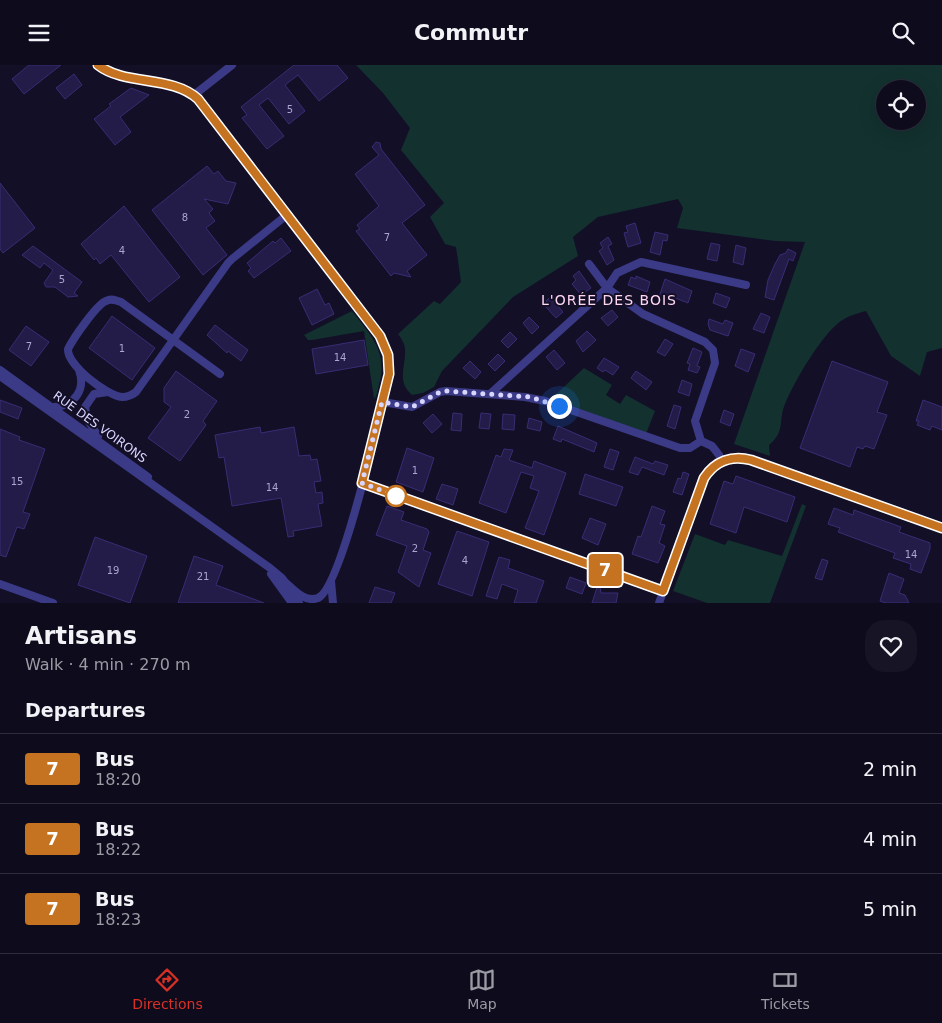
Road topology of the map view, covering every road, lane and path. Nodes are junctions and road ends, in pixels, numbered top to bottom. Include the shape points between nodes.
1 (98, 65) edge
2 (232, 65) edge
3 (194, 95) junction
4 (288, 214) junction
5 (589, 264) dead end
6 (746, 285) dead end
7 (607, 288) junction
8 (174, 340) junction
9 (0, 370) edge
10 (79, 370) junction
11 (220, 374) dead end
12 (0, 376) edge
13 (109, 392) junction
14 (490, 394) junction
15 (382, 402) junction
16 (54, 407) junction
17 (701, 441) junction
18 (104, 443) junction
19 (719, 455) dead end
20 (362, 483) junction
21 (183, 505) junction
22 (942, 528) edge
23 (258, 560) junction
24 (332, 577) junction
25 (285, 582) junction
26 (0, 584) edge
27 (663, 591) junction
28 (332, 602) edge
29 (53, 603) edge
30 (292, 603) edge
31 (299, 603) edge
32 (659, 603) edge

1 - 3 street via 110,72 175,87
2 - 3 street
3 - 4 street
4 - 8 street via 232,259
4 - 15 street via 383,340 389,366
5 - 7 street
6 - 7 street via 641,262 617,273
7 - 14 street
7 - 17 street via 643,314 705,342 713,350 715,363 695,421
8 - 10 street via 121,303 106,301 69,347 70,359
8 - 11 street
8 - 13 street via 134,393 122,397
9 - 16 street, RUE DES VOIRONS
10 - 13 street
10 - 16 street via 81,385 77,395 68,404
12 - 21 street, RUE DES VOIRONS
13 - 18 street via 94,394 85,407 87,419
14 - 15 street via 443,391 412,407
14 - 17 street via 541,400 680,449 690,448
15 - 20 street
16 - 18 street, RUE DES VOIRONS
17 - 19 street via 712,445
18 - 21 street, RUE DES VOIRONS
20 - 24 street via 347,541
20 - 27 street
21 - 23 street, RUE DES VOIRONS
22 - 27 street via 751,460 727,459 716,464 704,478
23 - 25 street, RUE DES VOIRONS
23 - 30 street, RUE DES VOIRONS
24 - 25 street via 323,594 313,599 303,597
24 - 28 street
25 - 31 street, RUE DES VOIRONS
26 - 29 street
27 - 32 street

